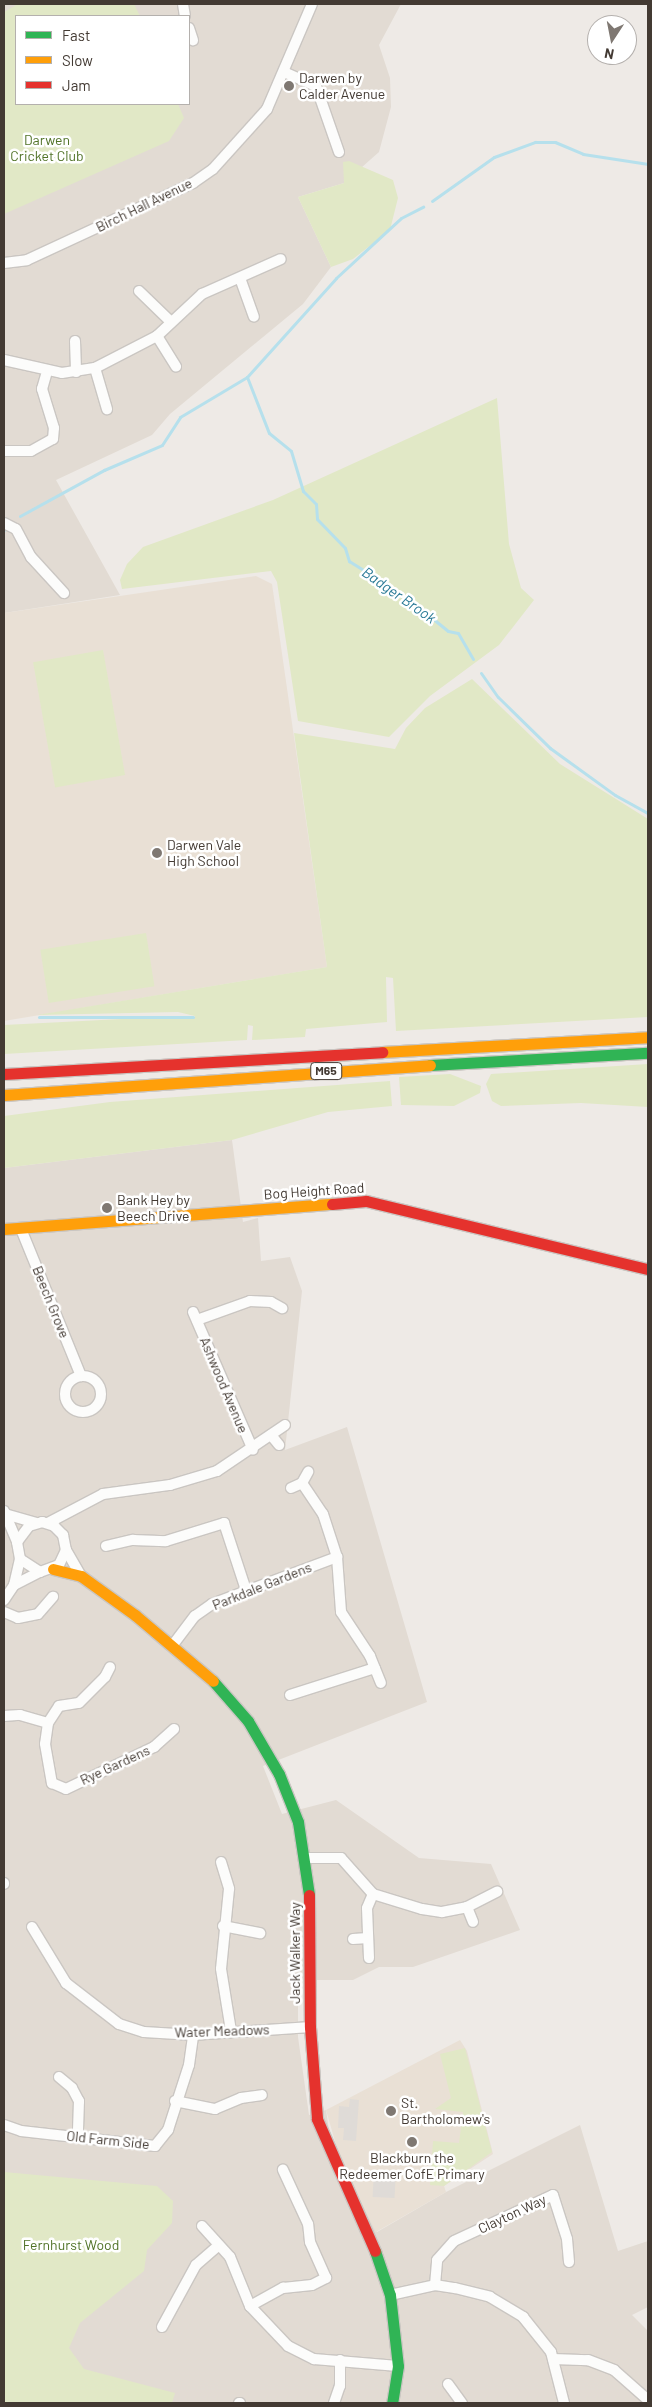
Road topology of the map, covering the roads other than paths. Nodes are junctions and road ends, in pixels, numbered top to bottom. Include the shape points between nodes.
1 (312, 4) edge
2 (190, 31) edge
3 (193, 40) dead end
4 (284, 72) junction
5 (339, 152) dead end
6 (282, 259) dead end
7 (4, 263) edge
8 (240, 278) junction
9 (139, 291) dead end
10 (254, 317) dead end
11 (170, 321) junction
12 (157, 336) junction
13 (75, 341) dead end
14 (4, 360) edge
15 (176, 366) dead end
16 (95, 368) junction
17 (47, 371) junction
18 (76, 372) junction
19 (107, 409) dead end
20 (4, 451) edge
21 (4, 523) edge
22 (64, 593) dead end
23 (648, 1037) edge
24 (648, 1053) edge
25 (4, 1064) edge
26 (133, 1066) junction
27 (4, 1074) edge
28 (119, 1086) junction
29 (4, 1095) edge
30 (4, 1101) edge
31 (21, 1229) junction
32 (4, 1230) edge
33 (648, 1269) edge
34 (282, 1308) dead end
35 (81, 1376) dead end
36 (285, 1425) dead end
37 (271, 1436) junction
38 (279, 1445) dead end
39 (253, 1450) junction
40 (308, 1472) dead end
41 (302, 1483) junction
42 (291, 1488) dead end
43 (5, 1512) edge
44 (72, 1513) junction
45 (36, 1523) junction
46 (48, 1523) junction
47 (63, 1535) junction
48 (17, 1542) junction
49 (106, 1546) dead end
50 (66, 1550) junction
51 (337, 1557) junction
52 (20, 1560) junction
53 (53, 1569) junction
54 (40, 1572) junction
55 (81, 1576) junction
56 (14, 1585) junction
57 (246, 1590) junction
58 (53, 1597) dead end
59 (4, 1600) edge
60 (4, 1612) edge
61 (172, 1646) junction
62 (110, 1667) dead end
63 (375, 1668) junction
64 (381, 1683) dead end
65 (290, 1695) dead end
66 (4, 1716) edge
67 (48, 1723) junction
68 (174, 1729) dead end
69 (307, 1858) junction
70 (222, 1862) dead end
71 (497, 1892) dead end
72 (373, 1894) junction
73 (467, 1907) junction
74 (473, 1922) dead end
75 (223, 1926) junction
76 (32, 1927) dead end
77 (260, 1933) dead end
78 (368, 1938) junction
79 (353, 1939) dead end
80 (369, 1958) dead end
81 (310, 2027) junction
82 (231, 2031) junction
83 (193, 2034) junction
84 (59, 2077) dead end
85 (262, 2095) dead end
86 (175, 2100) junction
87 (4, 2125) edge
88 (78, 2138) junction
89 (283, 2170) dead end
90 (202, 2226) dead end
91 (218, 2246) junction
92 (569, 2262) dead end
93 (435, 2285) junction
94 (390, 2295) junction
95 (250, 2306) junction
96 (162, 2327) dead end
97 (553, 2359) junction
98 (340, 2360) junction
99 (398, 2366) junction
100 (448, 2384) dead end
101 (648, 2400) edge
102 (334, 2403) edge
103 (392, 2403) edge
104 (462, 2403) edge
105 (564, 2403) edge

1 - 4 street, Birch Hall Avenue
2 - 3 street
4 - 5 street via 316,86
4 - 7 street, Birch Hall Avenue via 267,109 249,133 193,183 27,260
6 - 8 street
8 - 10 street
8 - 11 street via 202,294
9 - 11 street
11 - 12 street
12 - 15 street
12 - 16 street
13 - 18 street
14 - 17 street
16 - 18 street
16 - 19 street
17 - 18 street
17 - 20 street via 42,389 54,428 53,439 31,450
21 - 22 street via 16,529 31,557
23 - 26 main road, M65
24 - 28 main road, M65
25 - 26 main road, M65
26 - 27 main road, M65
28 - 29 main road, M65
28 - 30 main road
31 - 32 main road, Bog Height Road
31 - 33 main road, Bog Height Road via 366,1201
31 - 35 street, Beech Grove
34 - 39 street, Ashwood Avenue via 272,1302 250,1301 195,1316
36 - 37 street, Ashwood Avenue
37 - 38 street
37 - 39 street, Ashwood Avenue
39 - 44 street, Ashwood Avenue via 194,1479 103,1494
40 - 41 street
41 - 42 street
41 - 51 street via 323,1514
43 - 45 street
43 - 48 street
44 - 46 street, Ashwood Avenue
44 - 47 street
45 - 46 street
45 - 48 street via 24,1530
46 - 47 street
47 - 50 street
48 - 52 street
49 - 57 street via 133,1540 166,1542 224,1523
50 - 53 street
50 - 55 street, Jack Walker Way
51 - 57 street, Parkdale Gardens
51 - 63 street via 341,1612
52 - 54 street
52 - 56 street
53 - 54 street
53 - 55 main road, Jack Walker Way
54 - 56 street
55 - 61 main road, Jack Walker Way
56 - 59 street
57 - 61 street, Parkdale Gardens via 195,1616
58 - 60 street via 38,1614 18,1618
61 - 69 main road, Jack Walker Way via 210,1678 264,1745 298,1822
62 - 67 street via 105,1677 79,1703 58,1706
63 - 64 street
63 - 65 street
66 - 67 street via 20,1715
67 - 68 street, Rye Gardens via 45,1744 52,1783 66,1789 154,1747
69 - 72 street via 341,1858
69 - 81 main road, Jack Walker Way via 312,1919
70 - 75 street via 229,1889
71 - 73 street
72 - 73 street via 442,1912
72 - 78 street via 368,1908
73 - 74 street
75 - 77 street
75 - 82 street via 221,1970
76 - 83 street, Water Meadows via 66,1983 97,2010 120,2024 144,2032
78 - 79 street
78 - 80 street
81 - 82 street, Water Meadows
81 - 94 main road, Jack Walker Way via 316,2119 351,2198 364,2219
82 - 83 street, Water Meadows
83 - 86 street, Old Farm Side via 190,2065
84 - 88 street via 72,2088 79,2101
85 - 86 street via 241,2098 215,2109
86 - 88 street, Old Farm Side via 168,2130 155,2146
87 - 88 street, Old Farm Side via 21,2131
89 - 95 street via 308,2224 310,2242 326,2278 312,2285 283,2288
90 - 91 street
91 - 95 street via 230,2257
91 - 96 street via 196,2266
92 - 93 street, Clayton Way via 567,2239 552,2195 454,2242 437,2260
93 - 94 street
93 - 97 street via 490,2298 523,2317
94 - 99 main road, Jack Walker Way
95 - 98 street via 288,2346 314,2359
97 - 101 street via 588,2360 614,2370
97 - 105 street
98 - 99 street
98 - 102 street via 340,2386
99 - 103 main road, Jack Walker Way
100 - 104 street

